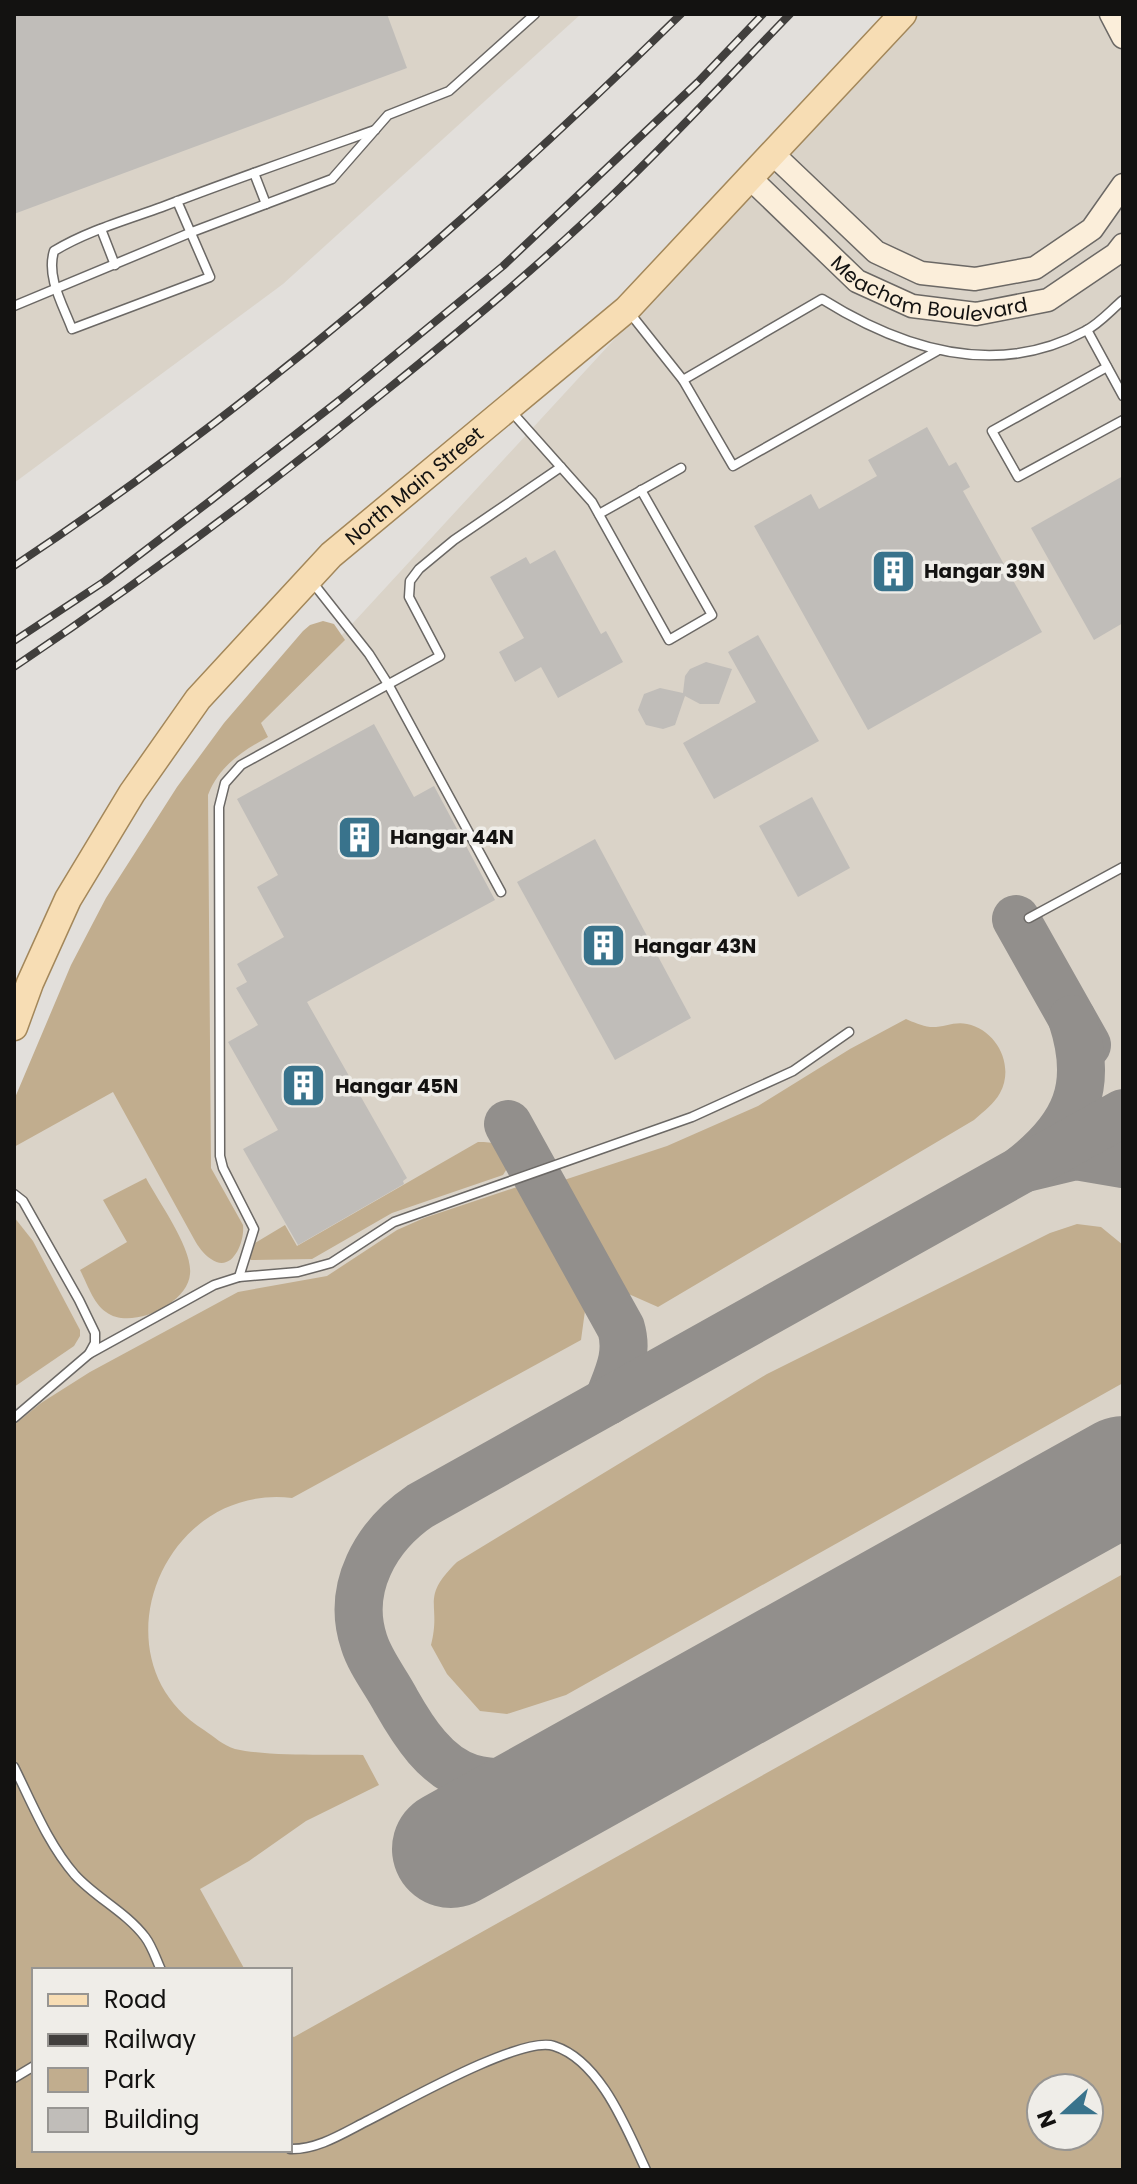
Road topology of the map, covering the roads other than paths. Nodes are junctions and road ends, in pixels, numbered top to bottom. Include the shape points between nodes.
1 (535, 14) edge
2 (903, 14) edge
3 (1111, 14) edge
4 (1123, 37) edge
5 (375, 130) junction
6 (774, 155) junction
7 (254, 173) junction
8 (751, 179) junction
9 (1123, 185) edge
10 (177, 201) junction
11 (266, 204) junction
12 (101, 229) junction
13 (192, 232) junction
14 (1123, 245) edge
15 (115, 265) junction
16 (57, 289) junction
17 (1123, 300) edge
18 (14, 306) edge
19 (627, 309) junction
20 (1087, 330) junction
21 (937, 351) junction
22 (1107, 367) junction
23 (683, 380) junction
24 (1123, 396) edge
25 (509, 408) junction
26 (1123, 420) edge
27 (561, 467) junction
28 (681, 468) dead end
29 (641, 490) junction
30 (599, 514) junction
31 (309, 578) junction
32 (388, 684) junction
33 (1123, 867) edge
34 (501, 892) dead end
35 (1029, 918) dead end
36 (14, 1027) edge
37 (849, 1032) dead end
38 (14, 1194) edge
39 (239, 1277) junction
40 (89, 1354) junction
41 (14, 1417) edge
42 (14, 1767) edge
43 (160, 1968) edge
44 (32, 2067) edge
45 (14, 2078) edge
46 (292, 2149) edge
47 (646, 2170) edge

1 - 5 lane via 449,91 388,115
2 - 6 main road, North Main Street
3 - 4 main road
5 - 7 lane
5 - 11 lane via 332,179
6 - 8 main road, North Main Street
6 - 9 main road, Meacham Boulevard via 876,252 921,273 975,279 1035,268 1092,229
7 - 10 lane
7 - 11 lane
8 - 14 main road, Meacham Boulevard via 857,281 912,306 976,314 1048,300
8 - 19 main road, North Main Street
10 - 12 lane
10 - 13 lane
11 - 13 lane
12 - 15 lane
12 - 16 lane via 54,251
13 - 15 lane
13 - 16 lane via 210,277 72,329
15 - 16 lane
16 - 18 lane
17 - 20 lane
19 - 23 lane
19 - 25 main road, North Main Street
20 - 21 lane via 1015,353
20 - 22 lane
21 - 23 lane via 855,319 822,299
21 - 23 lane via 733,466
22 - 24 lane
22 - 26 lane via 992,431 1018,477
25 - 27 lane
25 - 31 main road, North Main Street
27 - 30 lane
27 - 32 lane via 414,574 409,597 440,656
28 - 29 lane
29 - 30 lane
29 - 30 lane via 712,615 669,640
31 - 32 lane
31 - 36 main road, North Main Street via 198,699 140,781 68,899
32 - 34 lane
32 - 39 lane via 241,765 220,796 220,1156 254,1229
33 - 35 lane
37 - 39 lane via 793,1071 692,1117 394,1222 331,1263
38 - 40 lane via 23,1201 95,1333
39 - 40 lane via 214,1285
40 - 41 lane
42 - 43 lane via 54,1846 76,1876 146,1937
44 - 45 lane
46 - 47 lane via 327,2141 496,2057 540,2044 554,2045 580,2061 596,2079

